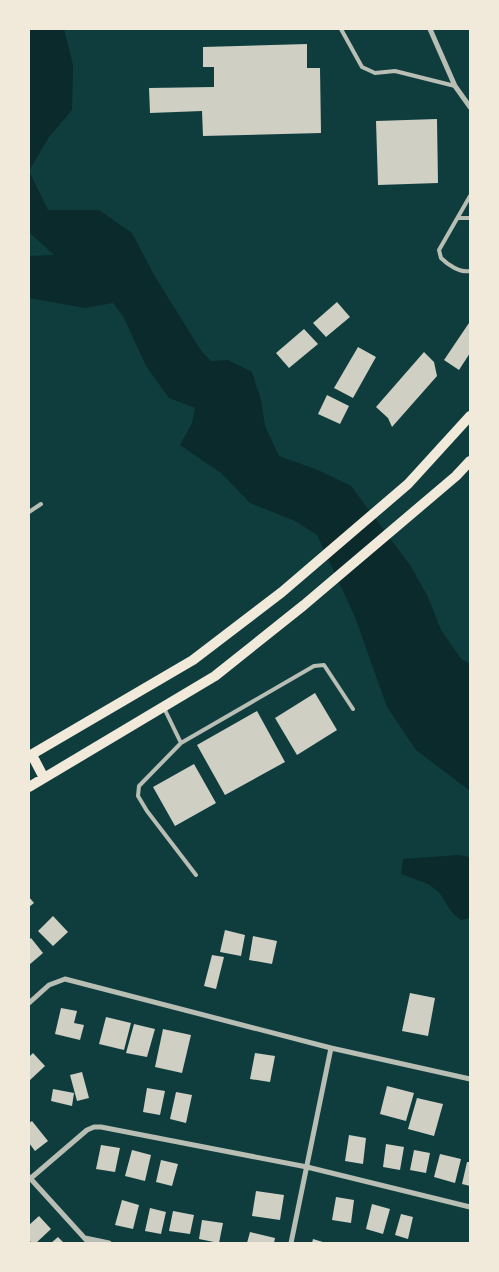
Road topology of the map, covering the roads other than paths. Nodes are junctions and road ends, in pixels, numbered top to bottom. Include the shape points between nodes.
1 (341, 29) edge
2 (430, 29) edge
3 (455, 86) junction
4 (470, 107) edge
5 (470, 196) edge
6 (458, 218) junction
7 (470, 218) edge
8 (470, 271) edge
9 (470, 416) edge
10 (470, 461) edge
11 (41, 504) dead end
12 (29, 512) edge
13 (164, 708) junction
14 (353, 709) dead end
15 (181, 743) junction
16 (30, 756) edge
17 (44, 778) junction
18 (29, 787) edge
19 (196, 875) dead end
20 (29, 1004) edge
21 (331, 1048) junction
22 (470, 1079) edge
23 (307, 1167) junction
24 (30, 1177) edge
25 (470, 1207) edge
26 (85, 1238) junction
27 (89, 1243) edge
28 (109, 1243) edge
29 (291, 1243) edge

1 - 3 lane via 362,67 376,72 395,71
2 - 3 street
3 - 4 street
5 - 6 lane
6 - 7 lane
6 - 8 lane via 445,238 440,258 448,265
9 - 16 main road via 408,484 282,592 193,660
10 - 13 main road via 304,605 215,676
11 - 12 lane
13 - 15 lane
13 - 17 main road
14 - 15 lane via 324,665 314,666
15 - 19 lane via 139,786 138,796
16 - 17 main road
17 - 18 main road
20 - 21 street via 49,985 65,980
21 - 22 street
21 - 23 street
23 - 24 street via 94,1127
23 - 25 street
23 - 29 street
24 - 26 street
26 - 27 street
26 - 28 street

